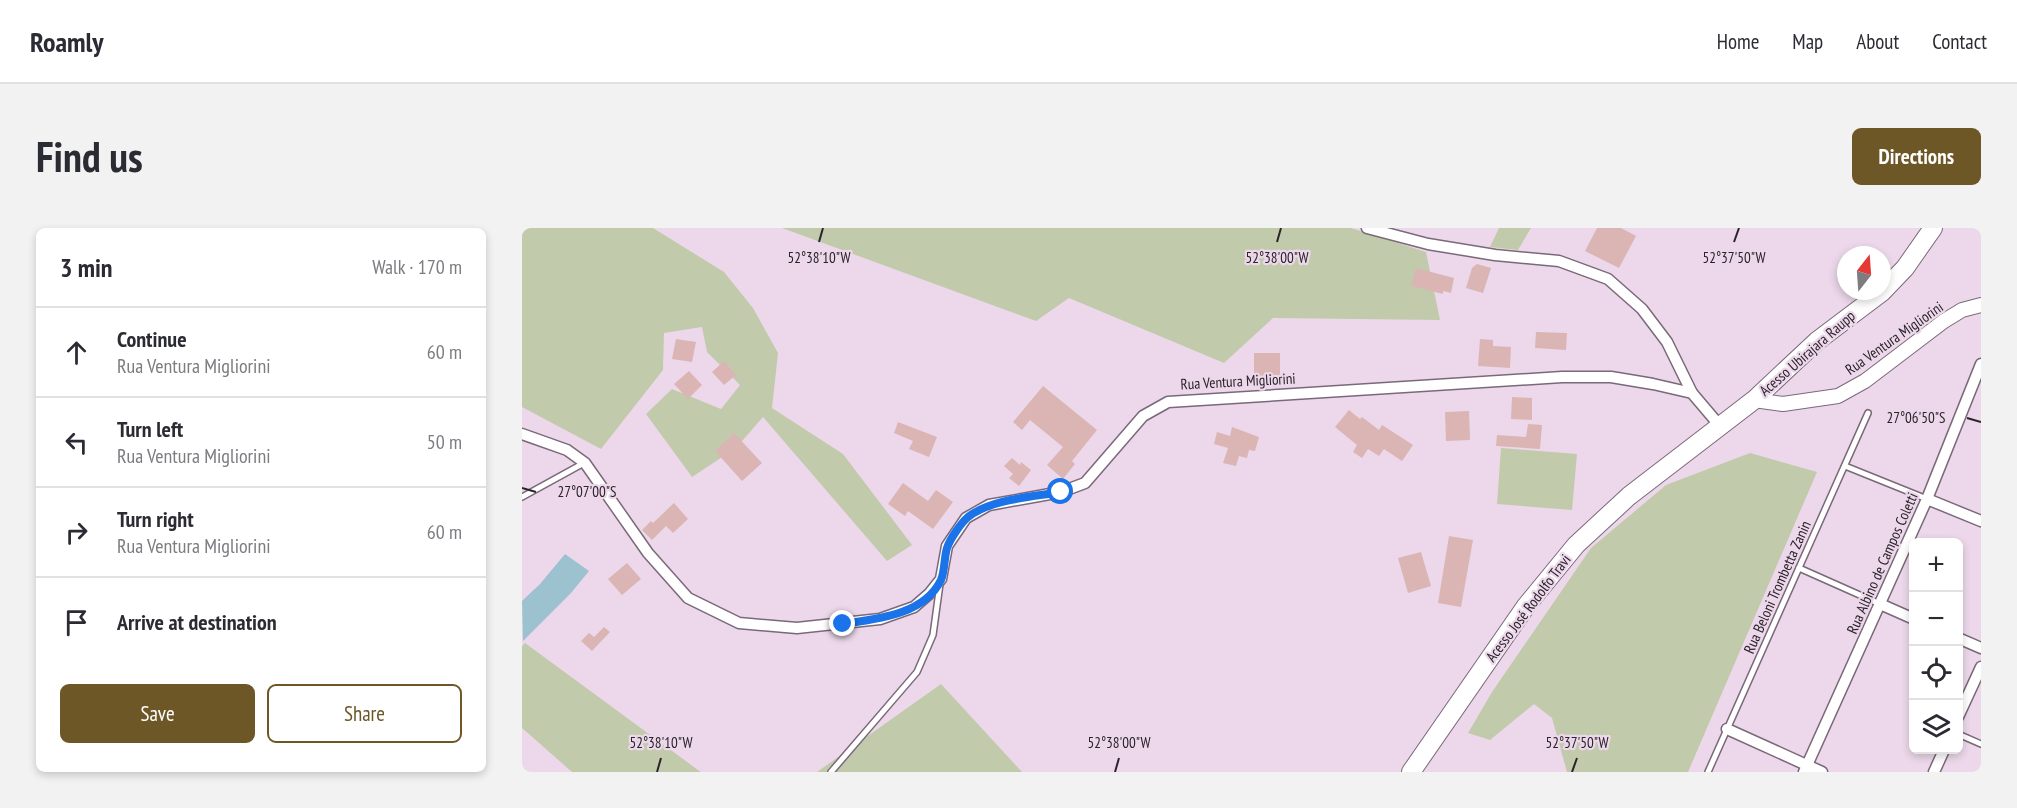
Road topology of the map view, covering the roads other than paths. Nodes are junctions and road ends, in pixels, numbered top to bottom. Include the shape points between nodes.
1 (1367, 228) edge
2 (1933, 228) edge
3 (1981, 305) edge
4 (1981, 364) edge
5 (1976, 387) edge
6 (1692, 393) junction
7 (1754, 400) junction
8 (1868, 413) dead end
9 (1720, 426) junction
10 (522, 434) edge
11 (585, 463) junction
12 (1845, 465) junction
13 (522, 497) edge
14 (1927, 499) junction
15 (1981, 521) edge
16 (1799, 568) junction
17 (941, 579) junction
18 (1880, 604) junction
19 (1909, 617) edge
20 (1963, 640) edge
21 (1981, 648) edge
22 (1981, 667) edge
23 (1963, 708) edge
24 (1727, 729) junction
25 (1963, 736) edge
26 (1981, 744) edge
27 (1942, 754) edge
28 (1806, 769) edge
29 (831, 772) edge
30 (1412, 772) edge
31 (1708, 772) edge
32 (1822, 772) edge
33 (1934, 772) edge

1 - 6 street via 1428,244 1559,261 1608,279 1642,309 1667,342
2 - 7 highway, Acesso Ubirajara Raupp via 1905,268 1882,292 1817,340
3 - 7 street, Rua Ventura Migliorini via 1944,321 1865,381 1838,396 1783,404
4 - 5 street, Rua Albino de Campos Coletti
5 - 14 street, Rua Albino de Campos Coletti
6 - 9 street
6 - 17 street, Rua Ventura Migliorini via 1611,377 1562,377 1168,402 1143,416 1085,483 1061,492 988,505 966,518 948,546
7 - 9 highway, Acesso José Rodolfo Travi
8 - 12 lane, Rua Beloni Trombetta Zanin
9 - 30 highway, Acesso José Rodolfo Travi via 1629,496 1576,544 1526,606
10 - 11 street via 567,450
11 - 13 lane
11 - 17 street via 648,553 688,598 738,623 797,628 880,619 914,607
12 - 14 lane
12 - 16 lane, Rua Beloni Trombetta Zanin
14 - 15 street
14 - 18 street, Rua Albino de Campos Coletti
16 - 18 lane
16 - 24 lane, Rua Beloni Trombetta Zanin
17 - 29 lane via 933,635 918,672
18 - 19 street
18 - 28 street, Rua Albino de Campos Coletti
20 - 21 street
22 - 23 street
24 - 28 street
24 - 31 lane, Rua Beloni Trombetta Zanin
25 - 26 lane
27 - 33 street
28 - 32 street

